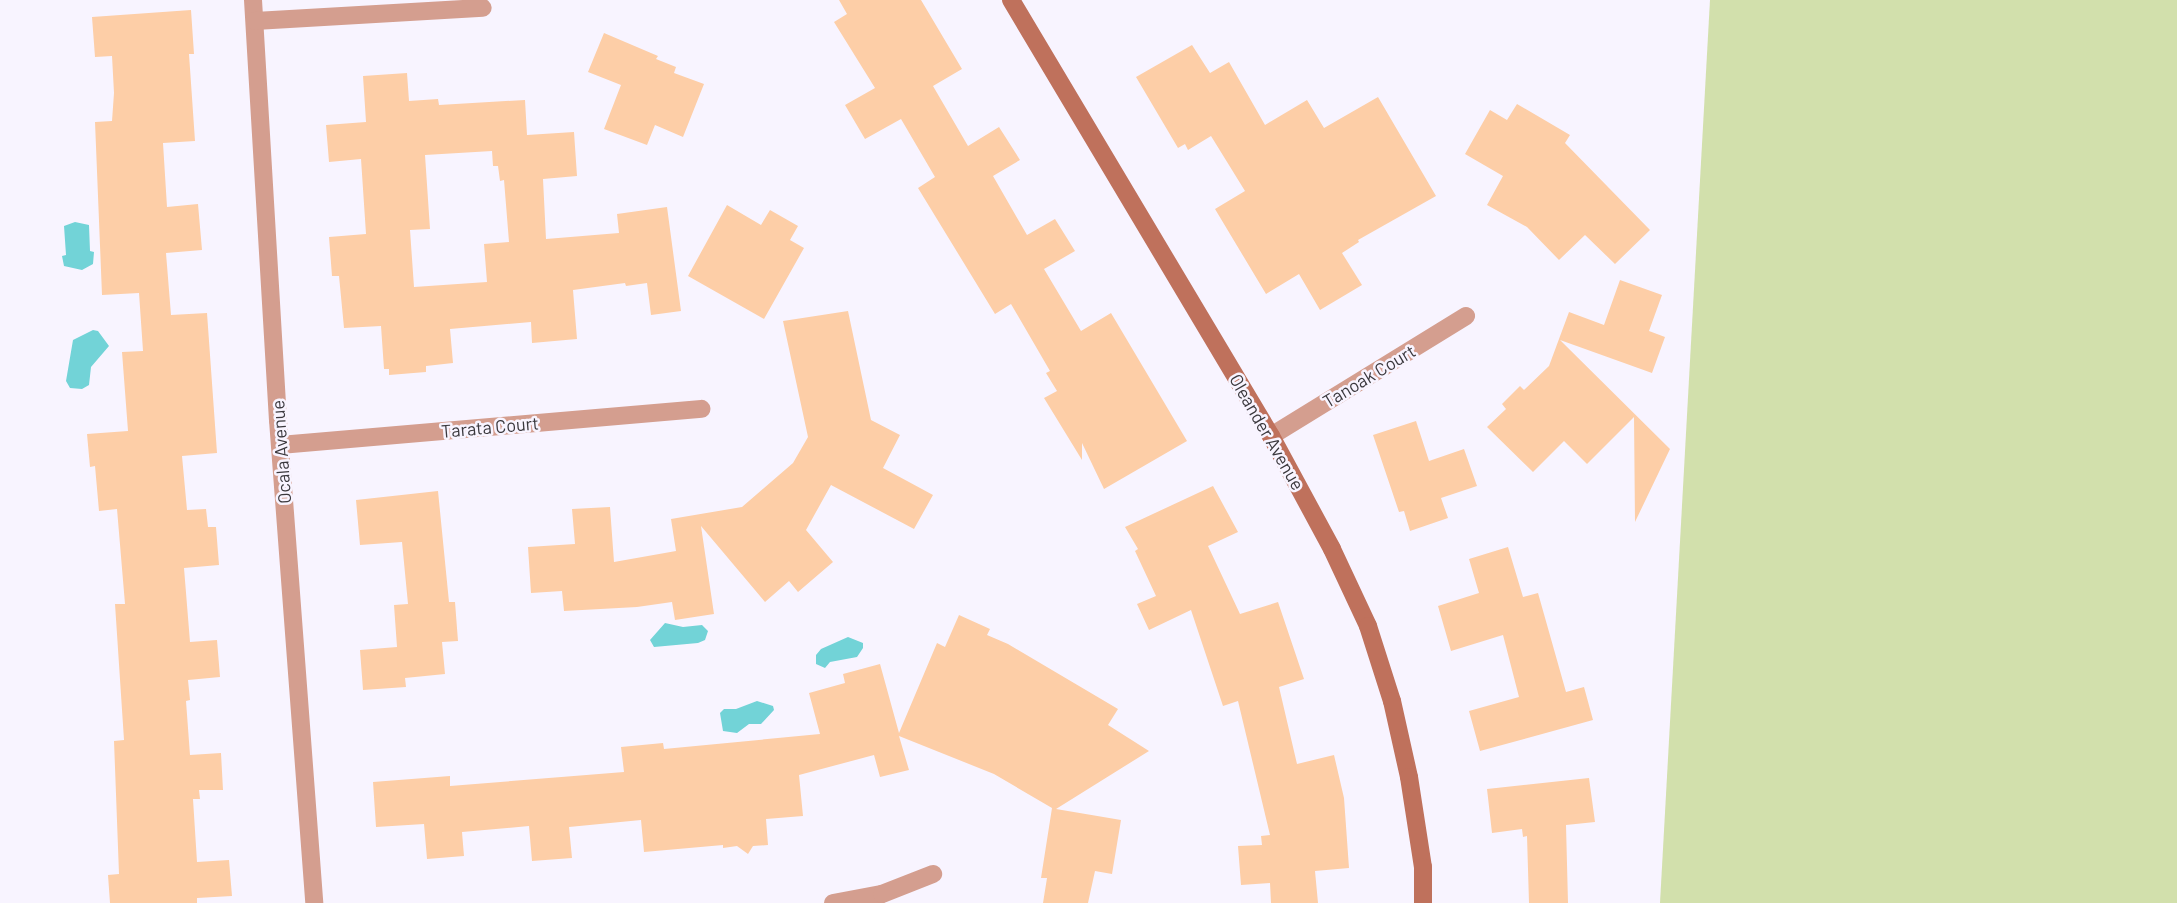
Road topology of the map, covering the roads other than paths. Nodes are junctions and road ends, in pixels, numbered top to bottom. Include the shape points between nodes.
1 (253, 0) edge
2 (1011, 0) edge
3 (482, 8) dead end
4 (255, 21) junction
5 (1466, 316) dead end
6 (701, 409) dead end
7 (1271, 436) junction
8 (280, 445) junction
9 (933, 874) dead end
10 (314, 903) edge
11 (833, 903) edge
12 (1423, 903) edge

1 - 4 street, Ocala Avenue
2 - 7 street, Oleander Avenue
3 - 4 street
4 - 8 street, Ocala Avenue
5 - 7 street, Tanoak Court
6 - 8 street, Tarata Court
7 - 12 street, Oleander Avenue via 1368,626 1392,701 1409,777 1423,867
8 - 10 street, Ocala Avenue
9 - 11 street via 881,894

